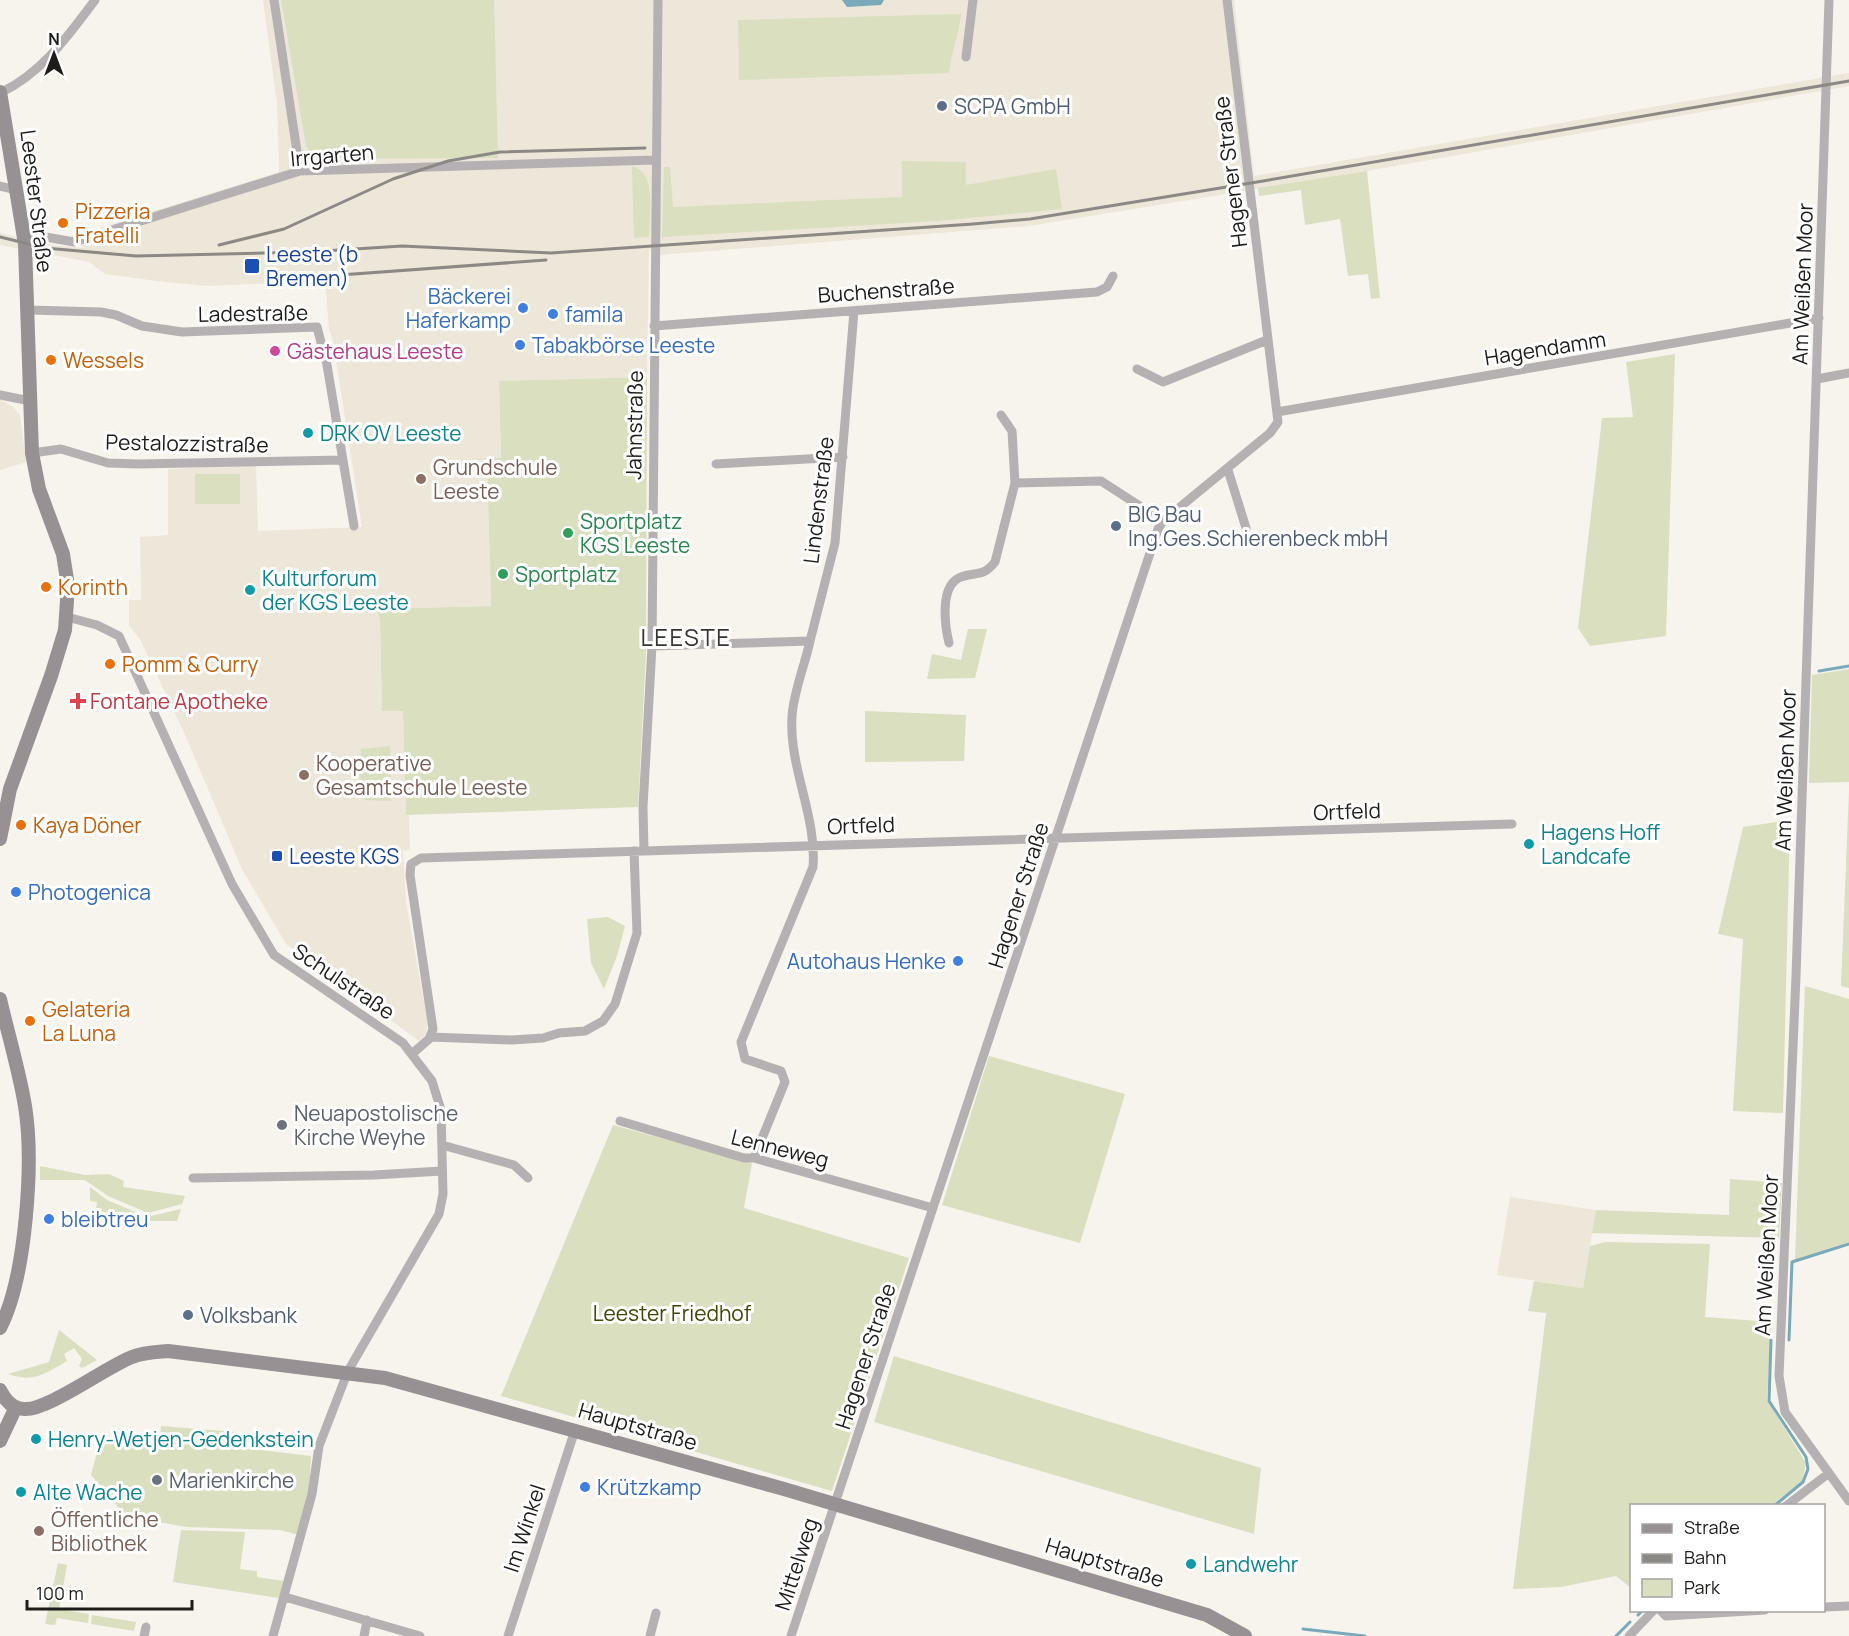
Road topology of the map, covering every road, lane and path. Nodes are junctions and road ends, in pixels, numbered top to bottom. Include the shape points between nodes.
1 (95, 0) edge
2 (274, 0) edge
3 (658, 0) edge
4 (973, 0) edge
5 (1227, 0) edge
6 (1829, 0) edge
7 (966, 57) dead end
8 (0, 93) edge
9 (3, 124) edge
10 (655, 160) junction
11 (300, 171) junction
12 (0, 186) edge
13 (16, 190) junction
14 (23, 233) junction
15 (1113, 276) dead end
16 (27, 310) junction
17 (854, 311) junction
18 (1819, 318) junction
19 (654, 326) junction
20 (1267, 340) junction
21 (1137, 369) dead end
22 (1849, 373) edge
23 (1817, 379) junction
24 (0, 395) edge
25 (30, 401) junction
26 (1277, 412) junction
27 (1001, 415) dead end
28 (32, 453) junction
29 (843, 457) junction
30 (344, 460) junction
31 (716, 464) dead end
32 (1228, 470) junction
33 (1015, 483) junction
34 (1163, 521) junction
35 (354, 526) dead end
36 (1246, 528) dead end
37 (67, 617) junction
38 (810, 641) junction
39 (949, 643) dead end
40 (652, 646) junction
41 (1512, 824) dead end
42 (1056, 838) junction
43 (0, 839) edge
44 (815, 845) junction
45 (639, 851) junction
46 (0, 999) edge
47 (430, 1037) junction
48 (413, 1053) junction
49 (620, 1121) dead end
50 (442, 1145) junction
51 (754, 1158) junction
52 (442, 1171) junction
53 (194, 1178) dead end
54 (528, 1178) dead end
55 (933, 1208) junction
56 (0, 1328) edge
57 (348, 1371) junction
58 (0, 1390) edge
59 (16, 1407) junction
60 (575, 1430) junction
61 (0, 1441) edge
62 (1829, 1473) junction
63 (1849, 1501) edge
64 (835, 1503) junction
65 (1789, 1504) edge
66 (285, 1597) junction
67 (1849, 1606) edge
68 (1825, 1607) edge
69 (1653, 1612) edge
70 (1661, 1612) edge
71 (1745, 1612) edge
72 (656, 1614) dead end
73 (368, 1620) junction
74 (273, 1636) edge
75 (364, 1636) edge
76 (420, 1636) edge
77 (508, 1636) edge
78 (650, 1636) edge
79 (791, 1636) edge
80 (1245, 1636) edge
81 (1629, 1636) edge

1 - 8 street via 55,53 15,86
2 - 11 street
3 - 10 street, Jahnstraße
4 - 7 street
5 - 20 street, Hagener Straße
6 - 18 street, Am Weißen Moor
8 - 9 main road, Leester Straße
9 - 13 main road, Leester Straße
10 - 11 street, Irrgarten
10 - 19 street, Jahnstraße
11 - 14 street, Irrgarten via 74,242
12 - 13 street
13 - 14 main road, Leester Straße
14 - 16 main road, Leester Straße
15 - 17 street, Buchenstraße via 1107,287 1097,292
16 - 25 main road, Leester Straße
16 - 30 street, Ladestraße via 100,312 142,326 182,332 317,327
17 - 19 street, Buchenstraße
17 - 29 street, Lindenstraße
18 - 23 street, Am Weißen Moor
18 - 26 street, Hagendamm
19 - 40 street, Jahnstraße
20 - 21 street via 1164,382
20 - 26 street, Hagener Straße
22 - 23 street
23 - 62 street, Am Weißen Moor via 1779,1376 1785,1412
24 - 25 street
25 - 28 main road, Leester Straße
26 - 32 street via 1278,422 1270,433
27 - 33 street via 1012,431
28 - 30 street, Pestalozzistraße via 61,449 108,463 138,464
28 - 37 main road, Leester Straße via 39,489 63,554
29 - 31 street
29 - 38 street, Lindenstraße via 835,543
30 - 35 street, Ladestraße
32 - 34 street
32 - 36 street
33 - 34 street via 1101,481
33 - 39 street via 995,562 988,571 960,577 948,595 944,621
34 - 42 street, Hagener Straße via 1126,619
37 - 43 main road, Leester Straße via 51,676 10,789
37 - 48 street, Schulstraße via 119,636 232,885 274,955
38 - 40 street
38 - 44 street, Lindenstraße via 792,717
40 - 45 street, Jahnstraße
41 - 42 street, Ortfeld
42 - 44 street, Ortfeld
42 - 55 street, Hagener Straße
44 - 45 street, Ortfeld
44 - 51 street via 813,867 741,1042 745,1059 781,1071 785,1082
45 - 47 street, Jahnstraße via 637,933 615,1004 603,1021 585,1031 543,1038
45 - 47 street, Ortfeld via 421,858 411,864 434,1020
46 - 56 main road via 25,1107 28,1150 21,1264
47 - 48 street
48 - 50 street, Schulstraße via 439,1098
49 - 51 street, Lenneweg
50 - 52 street, Schulstraße
50 - 54 street via 514,1165
51 - 55 street, Lenneweg
52 - 53 street
52 - 57 street, Schulstraße via 443,1194 436,1221
55 - 64 street, Hagener Straße
57 - 59 main road, Hauptstraße via 198,1352 147,1352 116,1364 47,1403 24,1409
57 - 60 main road, Hauptstraße
57 - 66 street, Schulstraße via 319,1446 312,1494
58 - 59 main road via 9,1404
59 - 61 main road
60 - 64 main road, Hauptstraße
60 - 77 street, Im Winkel
62 - 63 street, Am Weißen Moor
62 - 65 street
64 - 79 street, Mittelweg
64 - 80 main road, Hauptstraße via 1207,1615
66 - 73 street
66 - 74 street, Schulstraße
67 - 68 street
69 - 81 street
70 - 71 street via 1666,1616
72 - 78 street
73 - 75 street
73 - 76 street

